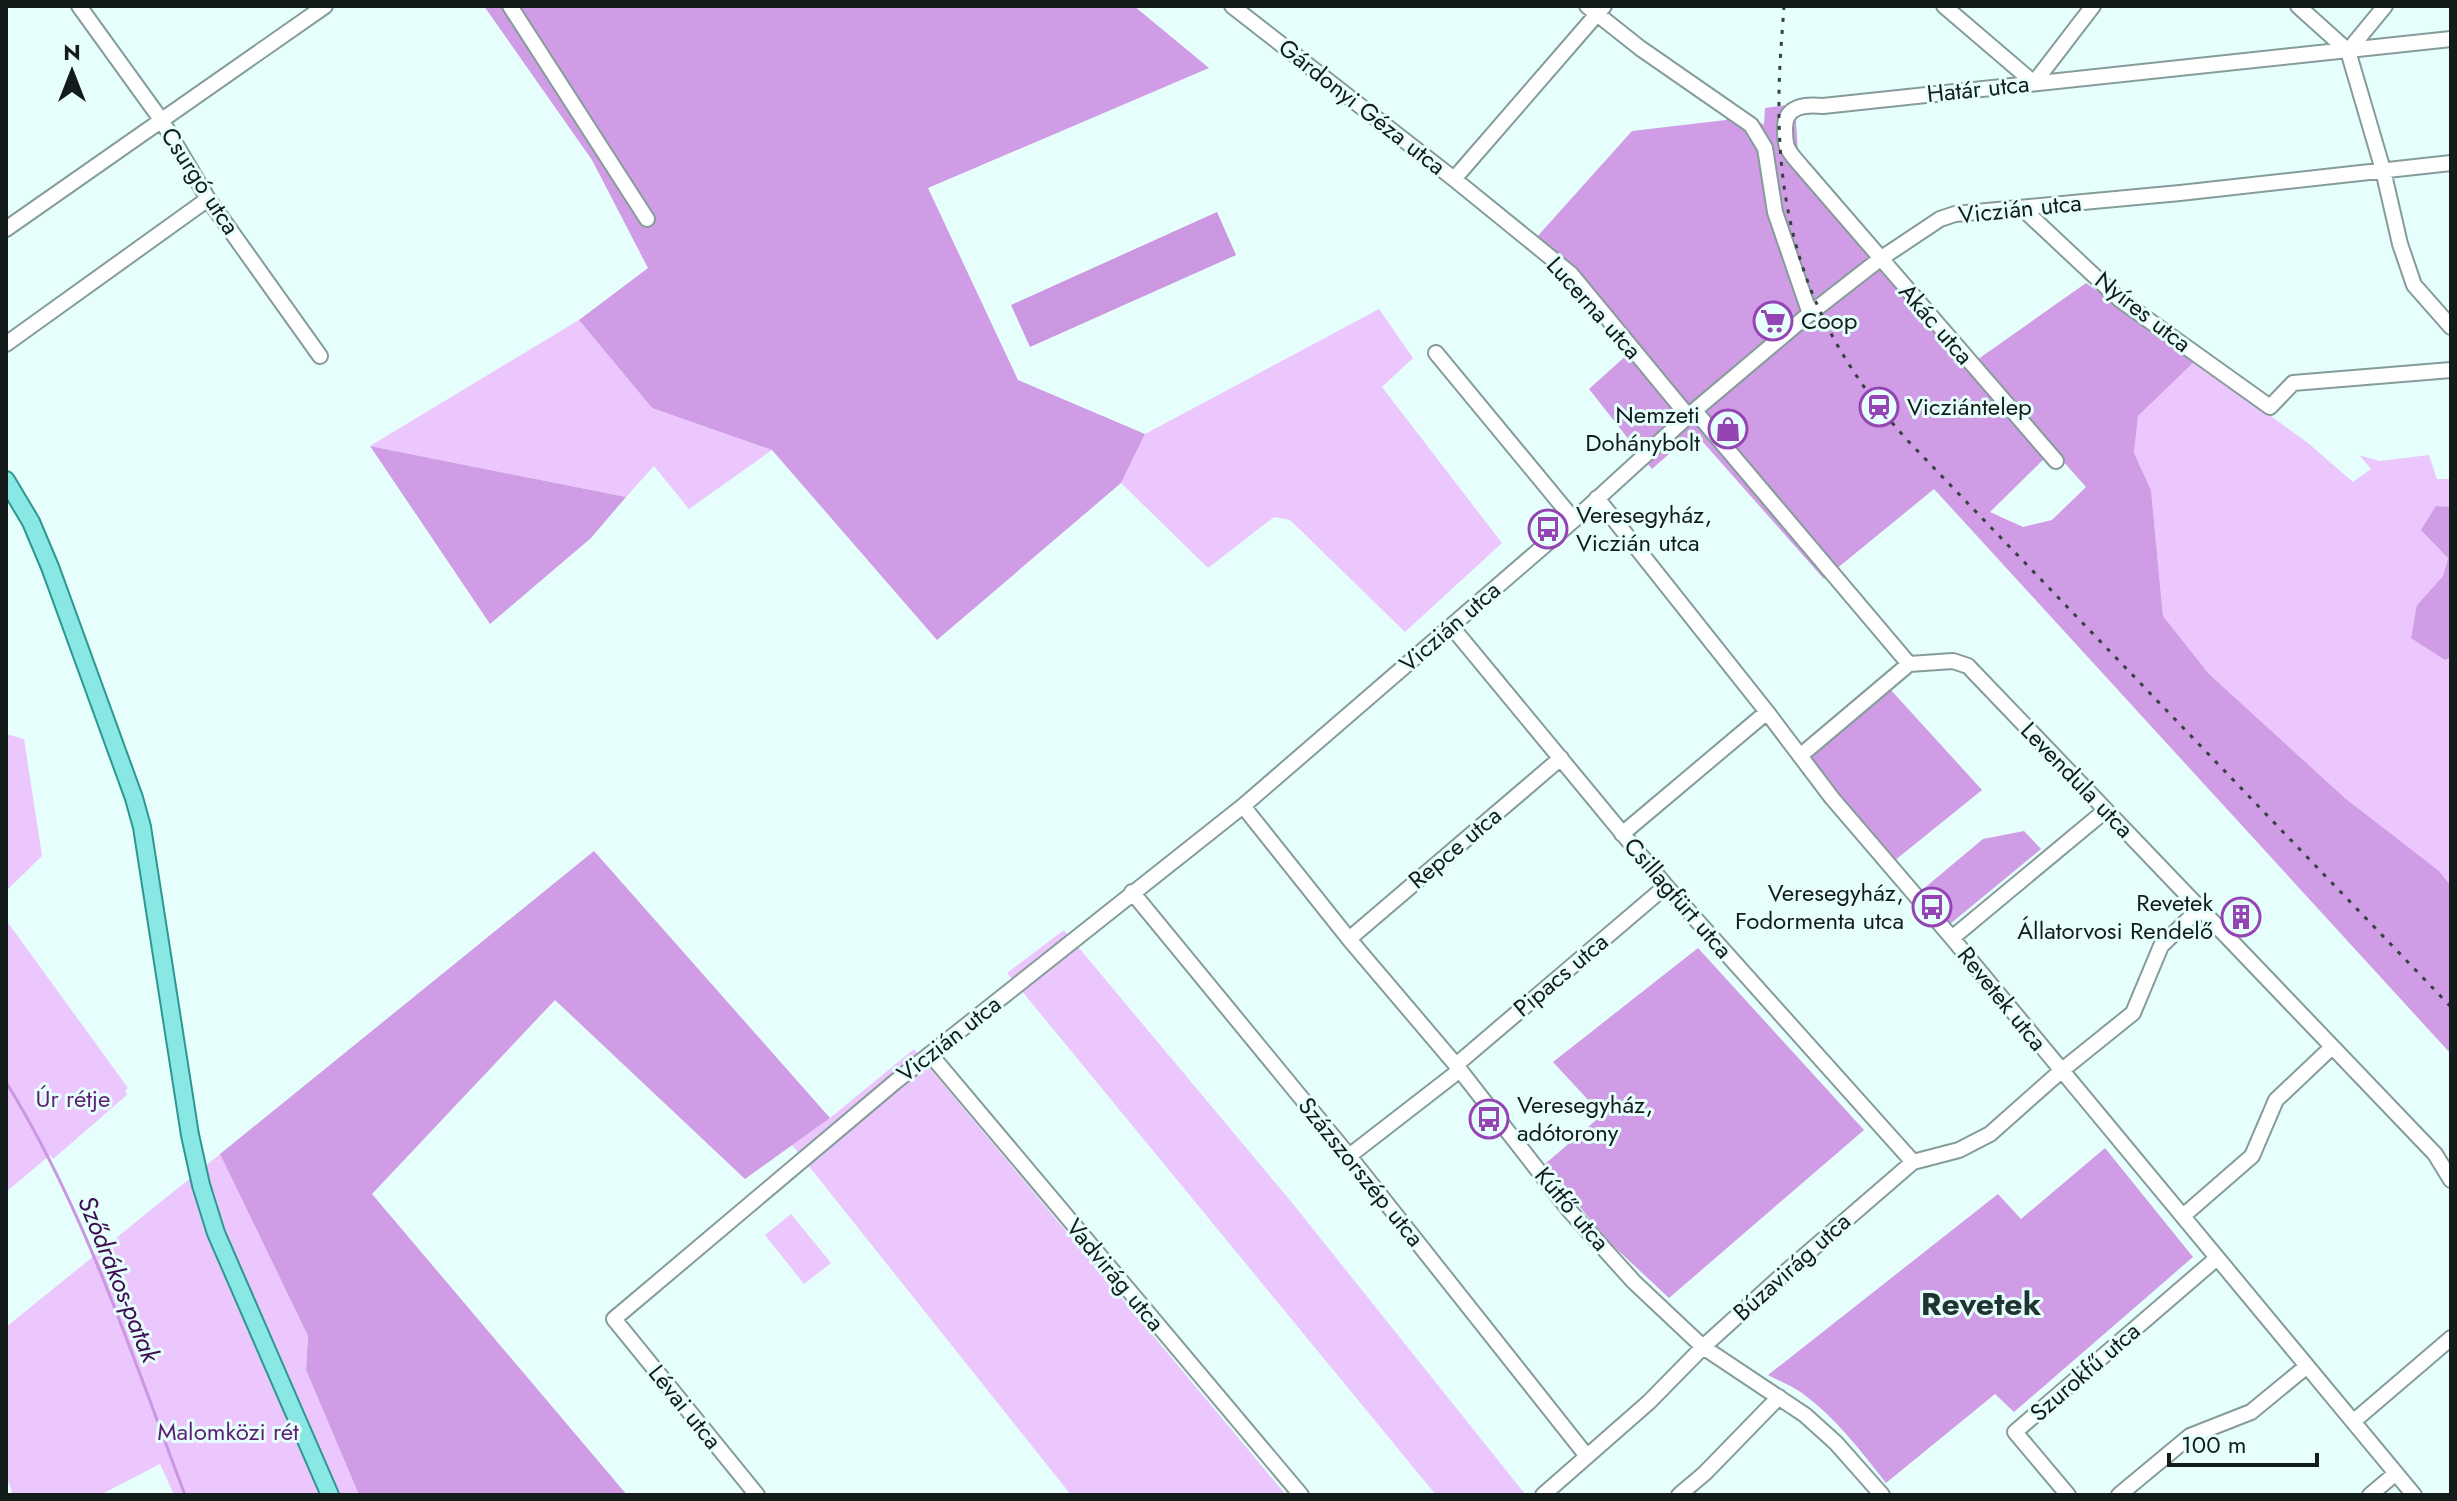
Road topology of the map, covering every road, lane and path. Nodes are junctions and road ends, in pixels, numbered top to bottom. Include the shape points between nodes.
1 (79, 6) edge
2 (325, 6) edge
3 (510, 6) edge
4 (1232, 6) edge
5 (1944, 6) edge
6 (2093, 6) edge
7 (2298, 6) edge
8 (2385, 6) edge
9 (1596, 9) edge
10 (2451, 39) edge
11 (2348, 51) junction
12 (2034, 83) junction
13 (162, 121) junction
14 (2451, 163) edge
15 (2383, 170) junction
16 (1454, 179) junction
17 (208, 199) junction
18 (2023, 209) junction
19 (647, 219) dead end
20 (6, 229) edge
21 (1880, 259) junction
22 (1810, 314) junction
23 (2451, 327) edge
24 (6, 344) edge
25 (1436, 353) dead end
26 (320, 356) dead end
27 (2451, 370) edge
28 (1692, 414) junction
29 (2056, 461) dead end
30 (6, 480) edge
31 (1597, 498) junction
32 (1574, 520) junction
33 (1451, 626) junction
34 (1909, 664) junction
35 (1767, 712) junction
36 (1800, 756) junction
37 (1561, 758) junction
38 (1243, 806) junction
39 (2106, 810) junction
40 (1622, 834) junction
41 (1666, 886) junction
42 (1132, 892) junction
43 (2200, 908) junction
44 (1952, 938) junction
45 (1349, 939) junction
46 (2332, 1047) junction
47 (930, 1054) junction
48 (1458, 1067) junction
49 (2061, 1071) junction
50 (1349, 1156) junction
51 (1913, 1162) junction
52 (2451, 1180) edge
53 (2183, 1216) junction
54 (2217, 1258) junction
55 (614, 1319) joint
56 (2451, 1338) edge
57 (1703, 1347) junction
58 (2307, 1366) junction
59 (1779, 1397) junction
60 (2354, 1421) junction
61 (1586, 1455) junction
62 (2396, 1473) junction
63 (1874, 1492) edge
64 (1549, 1493) edge
65 (330, 1495) edge
66 (757, 1495) edge
67 (1301, 1495) edge
68 (1679, 1495) edge
69 (2068, 1495) edge
70 (2119, 1495) edge
71 (2370, 1495) edge
72 (2414, 1495) edge

1 - 13 street, Csurgó utca
2 - 13 street
3 - 19 street
4 - 16 street, Gárdonyi Géza utca
5 - 12 street
6 - 12 street
7 - 11 street
8 - 11 street
9 - 16 street
9 - 22 street via 1640,48 1751,125 1765,148 1775,212
10 - 11 street, Határ utca
11 - 12 street, Határ utca
11 - 15 street
12 - 21 street, Határ utca via 1811,105 1787,115 1787,148
13 - 17 street, Csurgó utca
13 - 20 street
14 - 15 street
15 - 18 street, Viczián utca
15 - 23 street via 2414,285
16 - 28 street, Lucerna utca via 1571,274
17 - 24 street
17 - 26 street, Csurgó utca
18 - 21 street, Viczián utca via 1946,216
18 - 27 street, Nyíres utca via 2119,299 2270,407 2293,383
21 - 22 street, Viczián utca
21 - 29 street, Akác utca
22 - 28 street, Viczián utca
25 - 32 street
28 - 31 street, Viczián utca
28 - 34 street
30 - 65 main road via 50,567 134,798 201,1185 225,1255
31 - 32 street, Viczián utca
31 - 35 street, Revetek utca
32 - 33 street, Viczián utca
33 - 37 street, Csillagfürt utca
33 - 38 street, Viczián utca
34 - 36 street
34 - 39 street, Levendula utca via 1953,661 1968,666
35 - 36 street, Revetek utca
35 - 40 street
36 - 44 street, Revetek utca
37 - 40 street, Csillagfürt utca
37 - 45 street, Repce utca
38 - 42 street, Viczián utca
38 - 45 street, Kútfő utca
39 - 43 street, Levendula utca
39 - 44 street
40 - 41 street, Csillagfürt utca
41 - 48 street, Pipacs utca
41 - 51 street, Csillagfürt utca
42 - 47 street, Viczián utca
42 - 50 street, Százszorszép utca
43 - 46 street, Levendula utca
43 - 49 street, Búzavirág utca via 2161,946 2133,1013
44 - 49 street, Revetek utca
45 - 48 street, Kútfő utca
46 - 52 street, Levendula utca via 2435,1154
46 - 53 street via 2276,1100 2252,1156
47 - 55 street, Viczián utca
47 - 67 street, Vadvirág utca
48 - 50 street, Pipacs utca
48 - 57 street, Kútfő utca via 1569,1210
49 - 51 street, Búzavirág utca via 1990,1134 1959,1150
49 - 53 street, Revetek utca
50 - 61 street, Százszorszép utca
51 - 57 street, Búzavirág utca
53 - 54 street, Revetek utca
54 - 58 street, Revetek utca
54 - 69 street, Szurokfű utca via 2015,1432
55 - 66 street, Lévai utca
56 - 60 street
57 - 59 street, Kútfő utca
57 - 61 street, Búzavirág utca
58 - 60 street, Revetek utca
58 - 70 street via 2251,1412 2190,1436
59 - 63 street, Kútfő utca via 1836,1443
59 - 68 street
60 - 62 street, Revetek utca
61 - 64 street, Búzavirág utca
62 - 71 street
62 - 72 street, Revetek utca

